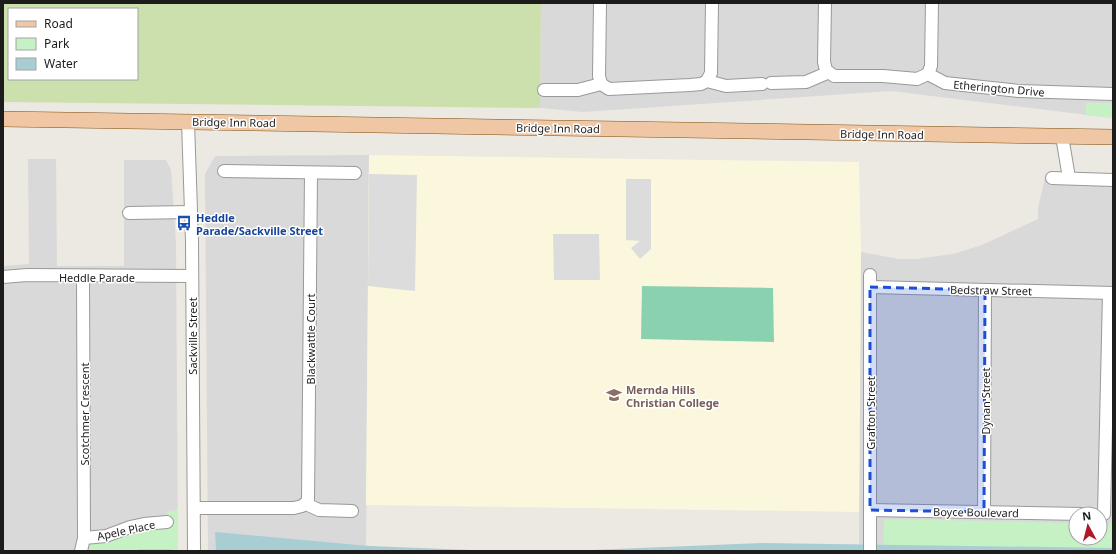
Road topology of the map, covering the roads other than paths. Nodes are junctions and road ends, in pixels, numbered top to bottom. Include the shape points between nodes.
1 (600, 3) edge
2 (712, 3) edge
3 (825, 3) edge
4 (932, 3) edge
5 (828, 73) junction
6 (928, 74) junction
7 (708, 81) junction
8 (601, 84) junction
9 (544, 90) dead end
10 (1113, 94) edge
11 (3, 119) edge
12 (188, 122) junction
13 (1062, 136) junction
14 (1113, 137) edge
15 (224, 171) dead end
16 (311, 173) junction
17 (355, 173) dead end
18 (1052, 178) dead end
19 (1069, 178) junction
20 (1113, 180) edge
21 (190, 212) junction
22 (129, 213) dead end
23 (192, 276) junction
24 (3, 277) edge
25 (83, 277) junction
26 (870, 281) joint
27 (985, 290) junction
28 (1111, 293) edge
29 (306, 504) junction
30 (1106, 506) edge
31 (194, 508) junction
32 (870, 510) junction
33 (352, 512) dead end
34 (984, 512) junction
35 (1068, 514) edge
36 (167, 522) dead end
37 (84, 538) junction
38 (81, 551) edge
39 (194, 551) edge
40 (870, 551) edge

1 - 8 street
2 - 7 street via 711,72
3 - 5 street via 824,62
4 - 6 street via 931,66
5 - 6 street via 839,77 883,76 917,79
5 - 7 street via 806,82 726,86
6 - 10 street, Etherington Drive via 945,83 1019,91
7 - 8 street via 690,85 612,89
8 - 9 street via 578,90
11 - 12 main road, Bridge Inn Road
12 - 13 main road, Bridge Inn Road
12 - 21 street, Sackville Street
13 - 14 main road, Bridge Inn Road
13 - 19 street
15 - 16 street
16 - 17 street
16 - 29 street, Blackwattle Court via 309,498
18 - 19 street
19 - 20 street
21 - 22 street
21 - 23 street, Sackville Street
23 - 25 street, Heddle Parade
23 - 31 street, Sackville Street
24 - 25 street, Heddle Parade
25 - 37 street, Scotchmer Crescent
26 - 27 street, Bedstraw Street
26 - 32 street, Grafton Street
27 - 28 street, Bedstraw Street
27 - 34 street, Dynan Street
28 - 30 street
29 - 31 street via 294,508
29 - 33 street via 319,510
31 - 39 street, Sackville Street
32 - 34 street, Boyce Boulevard
32 - 40 street, Grafton Street
34 - 35 street, Boyce Boulevard
36 - 37 street, Apele Place via 137,525 106,536
37 - 38 street, Scotchmer Crescent

